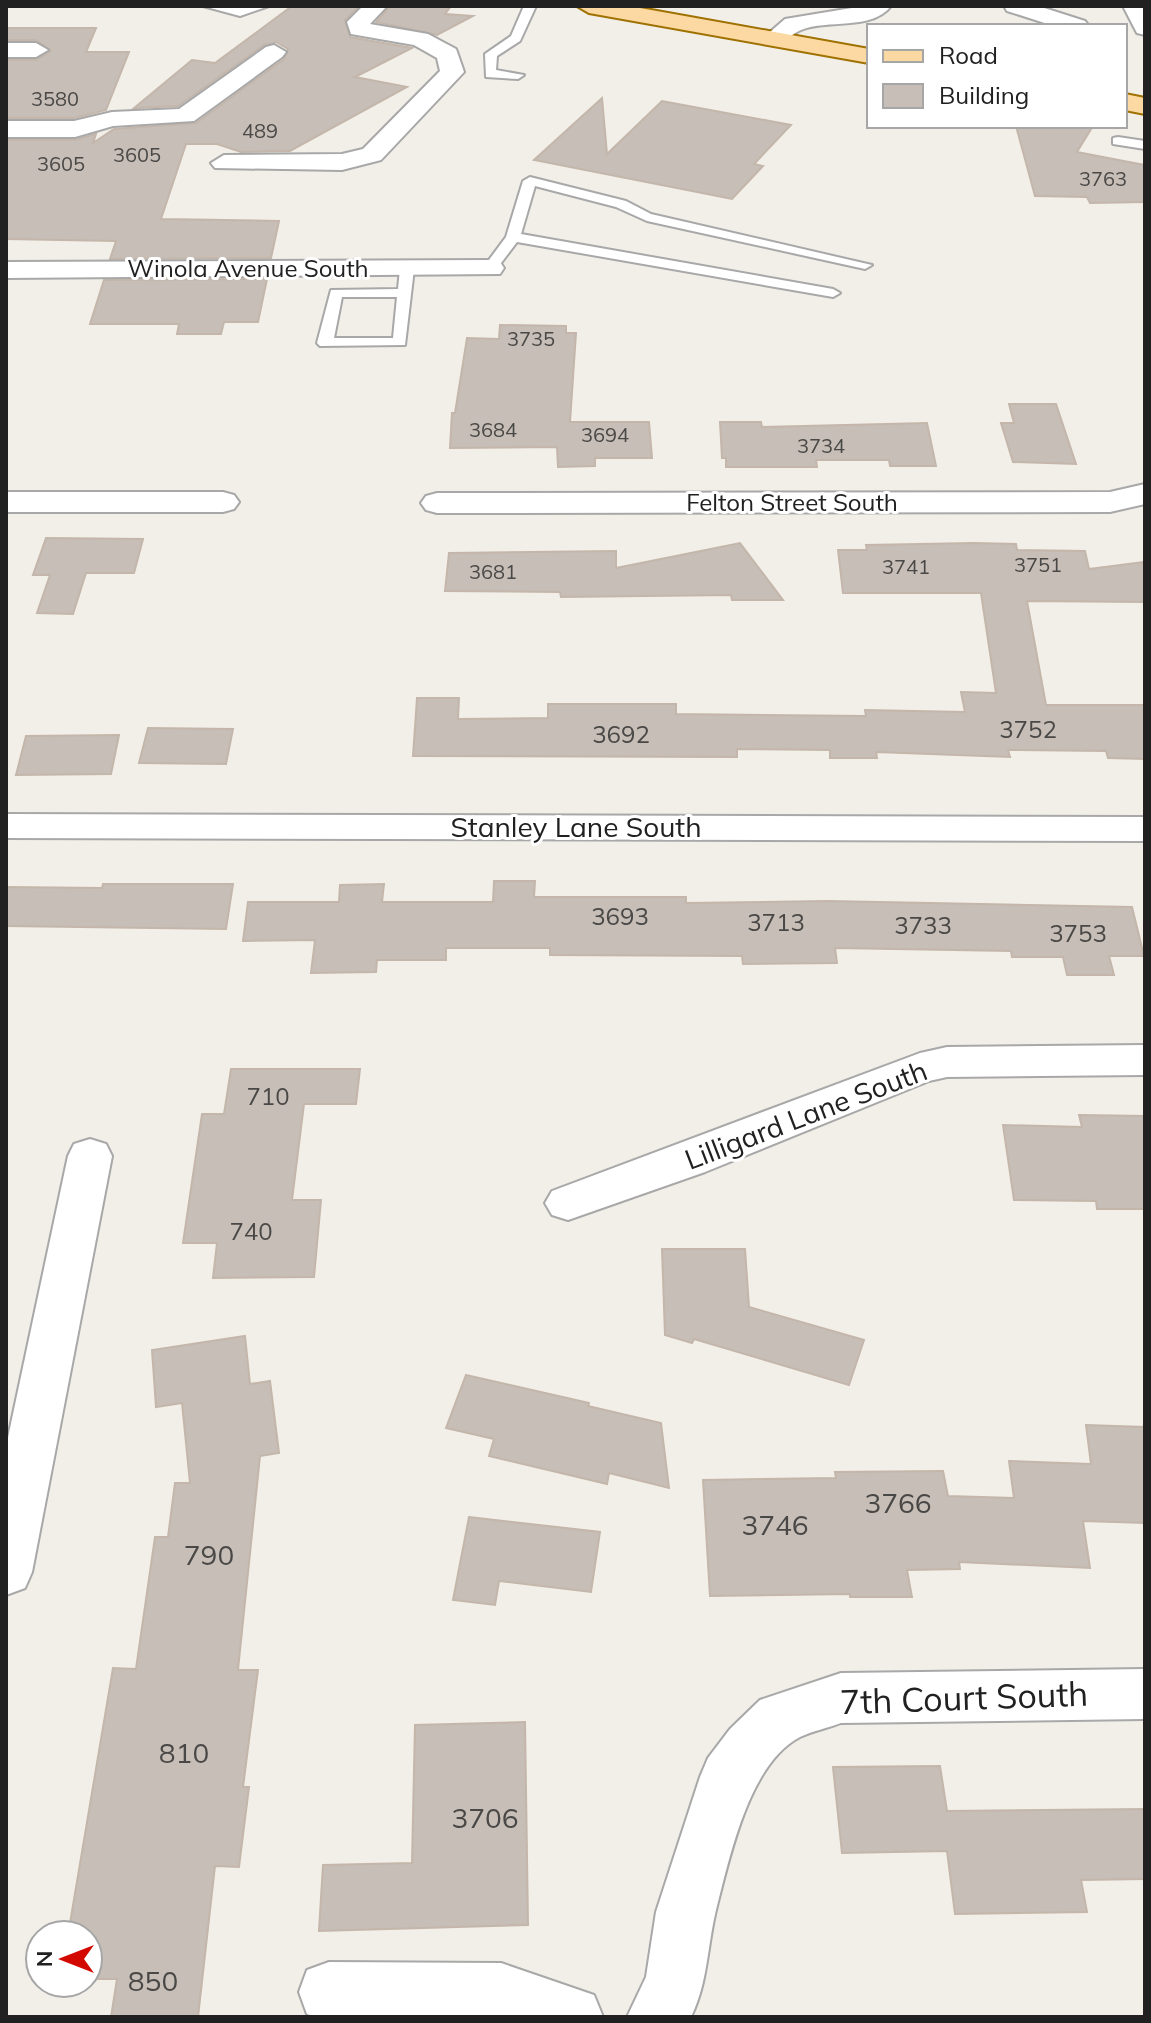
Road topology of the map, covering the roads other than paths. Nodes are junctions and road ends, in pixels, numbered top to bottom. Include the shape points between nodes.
1 (209, 6) edge
2 (263, 6) edge
3 (376, 6) edge
4 (530, 6) edge
5 (589, 6) edge
6 (880, 6) edge
7 (1015, 6) edge
8 (1134, 6) edge
9 (646, 11) edge
10 (1071, 24) edge
11 (1145, 28) edge
12 (774, 39) junction
13 (6, 50) edge
14 (36, 50) dead end
15 (274, 52) dead end
16 (867, 56) edge
17 (518, 75) dead end
18 (6, 129) edge
19 (1118, 141) dead end
20 (1145, 145) edge
21 (224, 163) dead end
22 (513, 237) junction
23 (865, 265) dead end
24 (490, 268) joint
25 (6, 270) edge
26 (406, 281) junction
27 (833, 293) dead end
28 (1145, 494) edge
29 (6, 502) edge
30 (223, 502) dead end
31 (437, 503) dead end
32 (6, 826) edge
33 (1145, 829) edge
34 (1145, 1060) edge
35 (90, 1156) dead end
36 (568, 1203) dead end
37 (6, 1572) edge
38 (1145, 1694) edge
39 (329, 1992) dead end
40 (572, 2017) edge
41 (658, 2017) edge

1 - 2 lane via 240,12
3 - 21 street via 358,22 359,29 432,43 448,54 452,72 379,152 342,162
4 - 17 lane via 516,38 491,54 490,74
5 - 9 main road
6 - 12 street via 793,24
7 - 10 street
8 - 11 street
9 - 12 main road
12 - 16 main road
13 - 14 street
15 - 18 street via 185,116 112,119 75,129
19 - 20 lane
22 - 23 lane via 530,181 621,204 647,217
22 - 24 lane
22 - 27 lane
24 - 26 street, Winola Avenue South
25 - 26 street, Winola Avenue South
26 - 26 lane via 400,342 325,343 333,295
28 - 31 street, Felton Street South via 1110,502
29 - 30 street
32 - 33 street, Stanley Lane South
34 - 36 street, Lilligard Lane South via 947,1062 920,1068
35 - 37 street
38 - 41 street, 7th Court South via 841,1698 780,1718 728,1777 686,1912 675,1984
39 - 40 street via 501,1993

